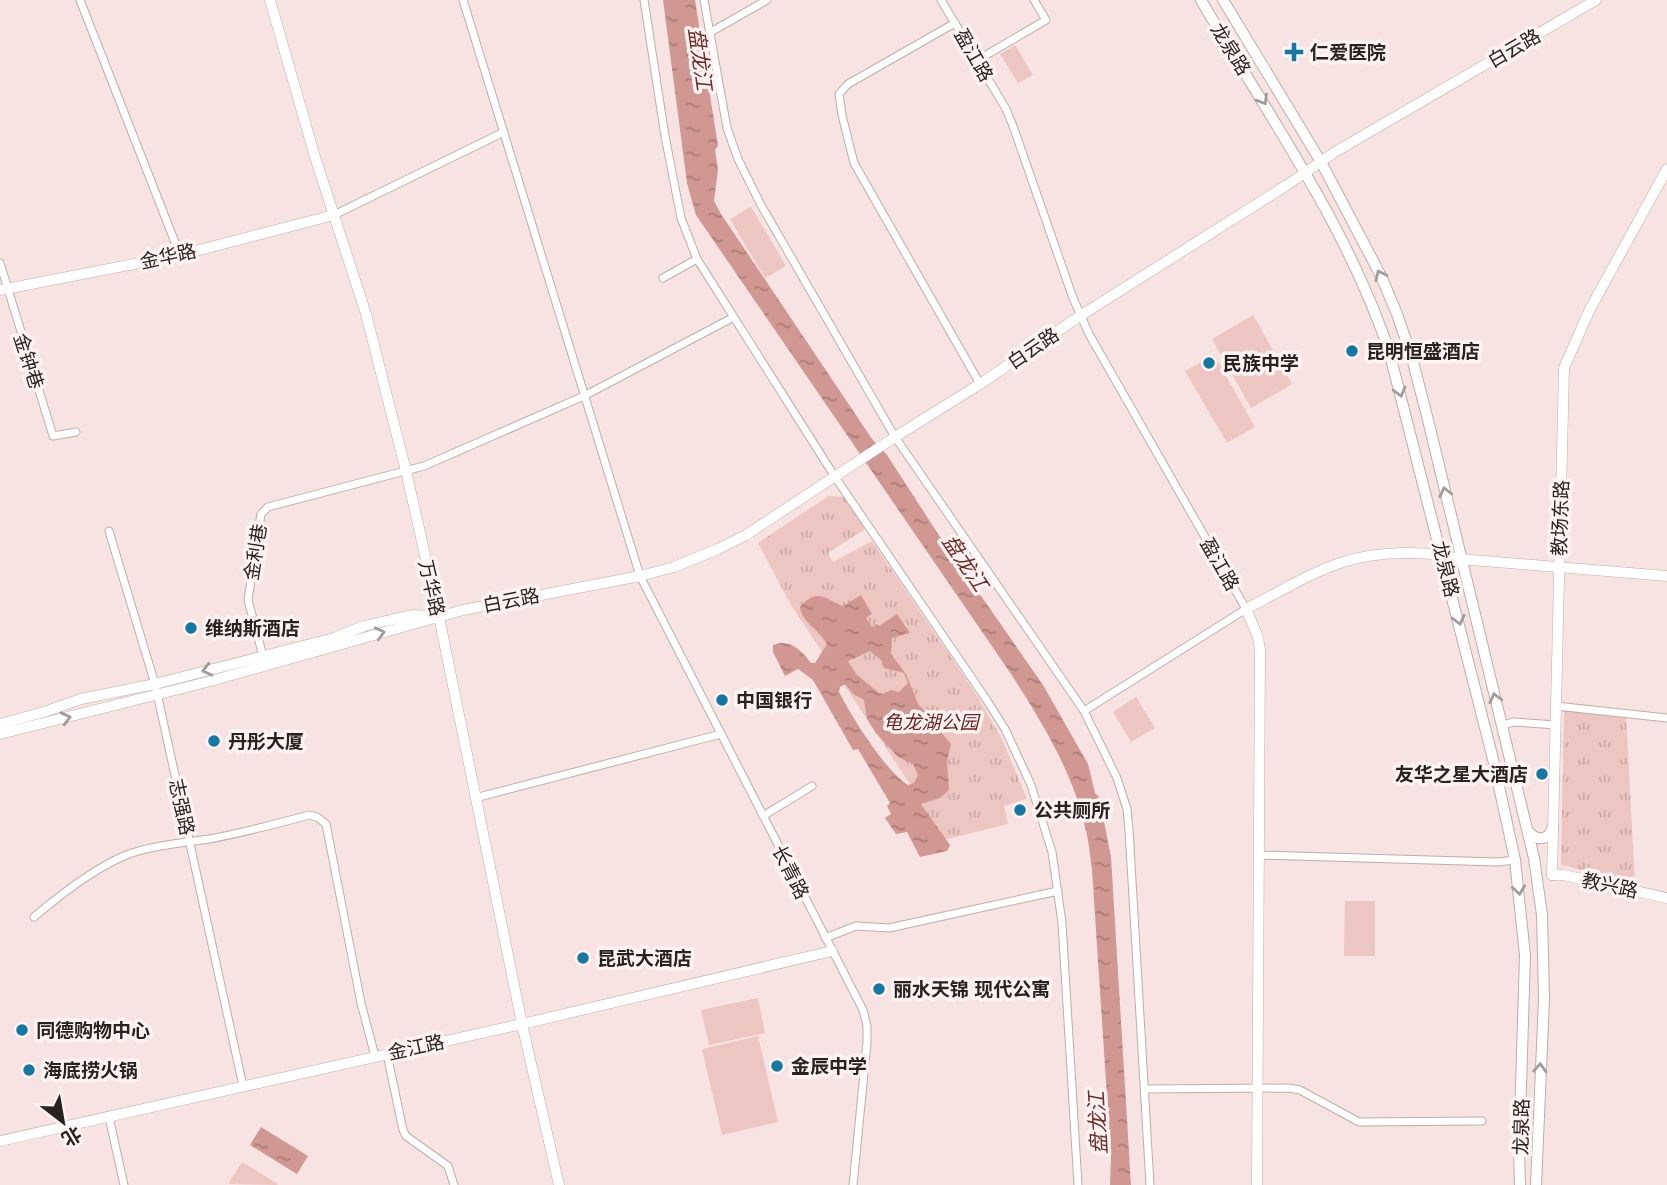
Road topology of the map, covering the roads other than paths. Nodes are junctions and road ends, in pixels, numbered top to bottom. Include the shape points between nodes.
1 (80, 0) edge
2 (270, 0) edge
3 (463, 0) edge
4 (644, 0) edge
5 (704, 0) edge
6 (767, 0) edge
7 (941, 0) edge
8 (1034, 0) edge
9 (1201, 0) edge
10 (1223, 0) edge
11 (1596, 0) edge
12 (955, 23) junction
13 (709, 33) junction
14 (976, 61) junction
15 (504, 132) junction
16 (1321, 162) junction
17 (1667, 169) edge
18 (1306, 172) junction
19 (334, 215) junction
20 (180, 255) junction
21 (697, 259) junction
22 (0, 263) edge
23 (663, 278) dead end
24 (3, 290) edge
25 (1080, 316) junction
26 (732, 318) junction
27 (981, 384) junction
28 (584, 396) junction
29 (76, 432) dead end
30 (895, 437) junction
31 (405, 471) junction
32 (835, 477) junction
33 (109, 531) dead end
34 (1442, 554) junction
35 (1460, 559) junction
36 (1559, 565) junction
37 (640, 576) junction
38 (1667, 576) edge
39 (1246, 610) junction
40 (439, 617) junction
41 (263, 656) junction
42 (155, 684) junction
43 (157, 695) junction
44 (1556, 706) junction
45 (1084, 711) junction
46 (1667, 719) edge
47 (0, 723) edge
48 (1502, 725) junction
49 (1556, 725) junction
50 (0, 734) edge
51 (721, 734) junction
52 (812, 786) dead end
53 (475, 797) junction
54 (762, 816) junction
55 (1553, 828) junction
56 (1529, 832) junction
57 (189, 840) junction
58 (1259, 855) junction
59 (1515, 860) junction
60 (1552, 875) junction
61 (1538, 884) junction
62 (1058, 891) junction
63 (1667, 898) edge
64 (34, 917) dead end
65 (825, 938) junction
66 (832, 951) junction
67 (522, 1024) junction
68 (387, 1054) junction
69 (375, 1056) junction
70 (243, 1086) junction
71 (1258, 1088) junction
72 (1145, 1089) junction
73 (109, 1117) junction
74 (1482, 1121) dead end
75 (0, 1141) edge
76 (124, 1185) edge
77 (454, 1185) edge
78 (559, 1185) edge
79 (853, 1185) edge
80 (1078, 1185) edge
81 (1150, 1185) edge
82 (1257, 1185) edge
83 (1520, 1185) edge
84 (1536, 1185) edge

1 - 20 street
2 - 19 street, 万华路
3 - 15 street, 长青路
4 - 21 street via 681,218
5 - 13 street
6 - 13 street
7 - 12 street, 盈江路
8 - 14 street via 1046,20
9 -> 18 main road, 龙泉路
10 - 16 main road, 龙泉路
11 - 16 street, 白云路
12 - 14 street, 盈江路
12 - 27 street via 839,93 854,163
13 - 30 street via 727,128 738,159
14 - 25 street, 盈江路 via 1013,126
15 - 19 street
15 - 28 street, 长青路
16 - 18 street, 白云路
35 -> 16 main road, 龙泉路 via 1412,358 1397,314
17 - 36 street, 教场东路 via 1590,309 1564,368
18 - 25 street, 白云路
18 -> 34 main road, 龙泉路 via 1375,309
19 - 20 street, 金华路
19 - 31 street, 万华路 via 366,314
20 - 24 street, 金华路
21 - 23 street
21 - 26 street
22 - 24 street, 金钟巷
24 - 29 street, 金钟巷 via 53,436
25 - 27 street, 白云路
25 - 39 street, 盈江路
26 - 28 street
26 - 32 street
27 - 30 street, 白云路
28 - 31 street
28 - 37 street, 长青路
30 - 32 street, 白云路
30 - 45 street
31 - 40 street, 万华路
31 - 41 street, 金利巷 via 290,500 261,514 248,600
32 - 37 street, 白云路 via 746,536 674,567
32 - 62 street via 1005,729 1038,805
33 - 42 street, 志强路
34 - 35 street
34 - 39 street via 1392,554 1345,561
34 -> 59 main road, 龙泉路
35 - 36 street
48 -> 35 main road, 龙泉路
36 - 38 street
36 - 44 street, 教场东路
37 - 40 street, 白云路
37 - 51 street, 长青路
39 - 45 street
39 - 58 street, 盈江路 via 1260,651
40 - 41 street, 白云路 via 412,615
43 -> 40 street, 白云路
40 - 53 street, 万华路
41 -> 42 street, 白云路
42 - 43 street, 志强路
42 - 47 street, 白云路 via 81,699
50 -> 43 street, 白云路
43 - 57 street, 志强路
44 - 46 street
44 - 49 street, 教场东路
45 - 72 street via 1118,778 1127,809
48 - 49 street
48 - 56 main road, 龙泉路
49 - 55 street, 教场东路
51 - 53 street
51 - 54 street, 长青路
52 - 54 street
53 - 67 street, 万华路
54 - 65 street, 长青路
55 - 56 main road via 1541,838
55 - 60 street, 教场东路
56 - 61 main road, 龙泉路
57 - 64 street via 113,861
57 - 69 street via 309,815 326,824
57 - 70 street, 志强路
58 - 59 street
58 - 71 street, 盈江路
59 -> 83 main road, 龙泉路 via 1525,955
60 - 61 street
60 - 63 street, 教兴路
84 -> 61 main road, 龙泉路 via 1544,999
62 - 65 street via 889,928 856,926
62 - 80 street
65 - 66 street, 长青路
66 - 67 street, 金江路
66 - 79 street, 长青路 via 867,1026
67 - 68 street, 金江路
67 - 78 street, 万华路
68 - 69 street, 金江路
68 - 77 street via 406,1136 448,1166
69 - 70 street, 金江路
70 - 73 street, 金江路
71 - 72 street
71 - 74 street via 1300,1090 1359,1122
71 - 82 street, 盈江路
72 - 81 street
73 - 75 street, 金江路
73 - 76 street

